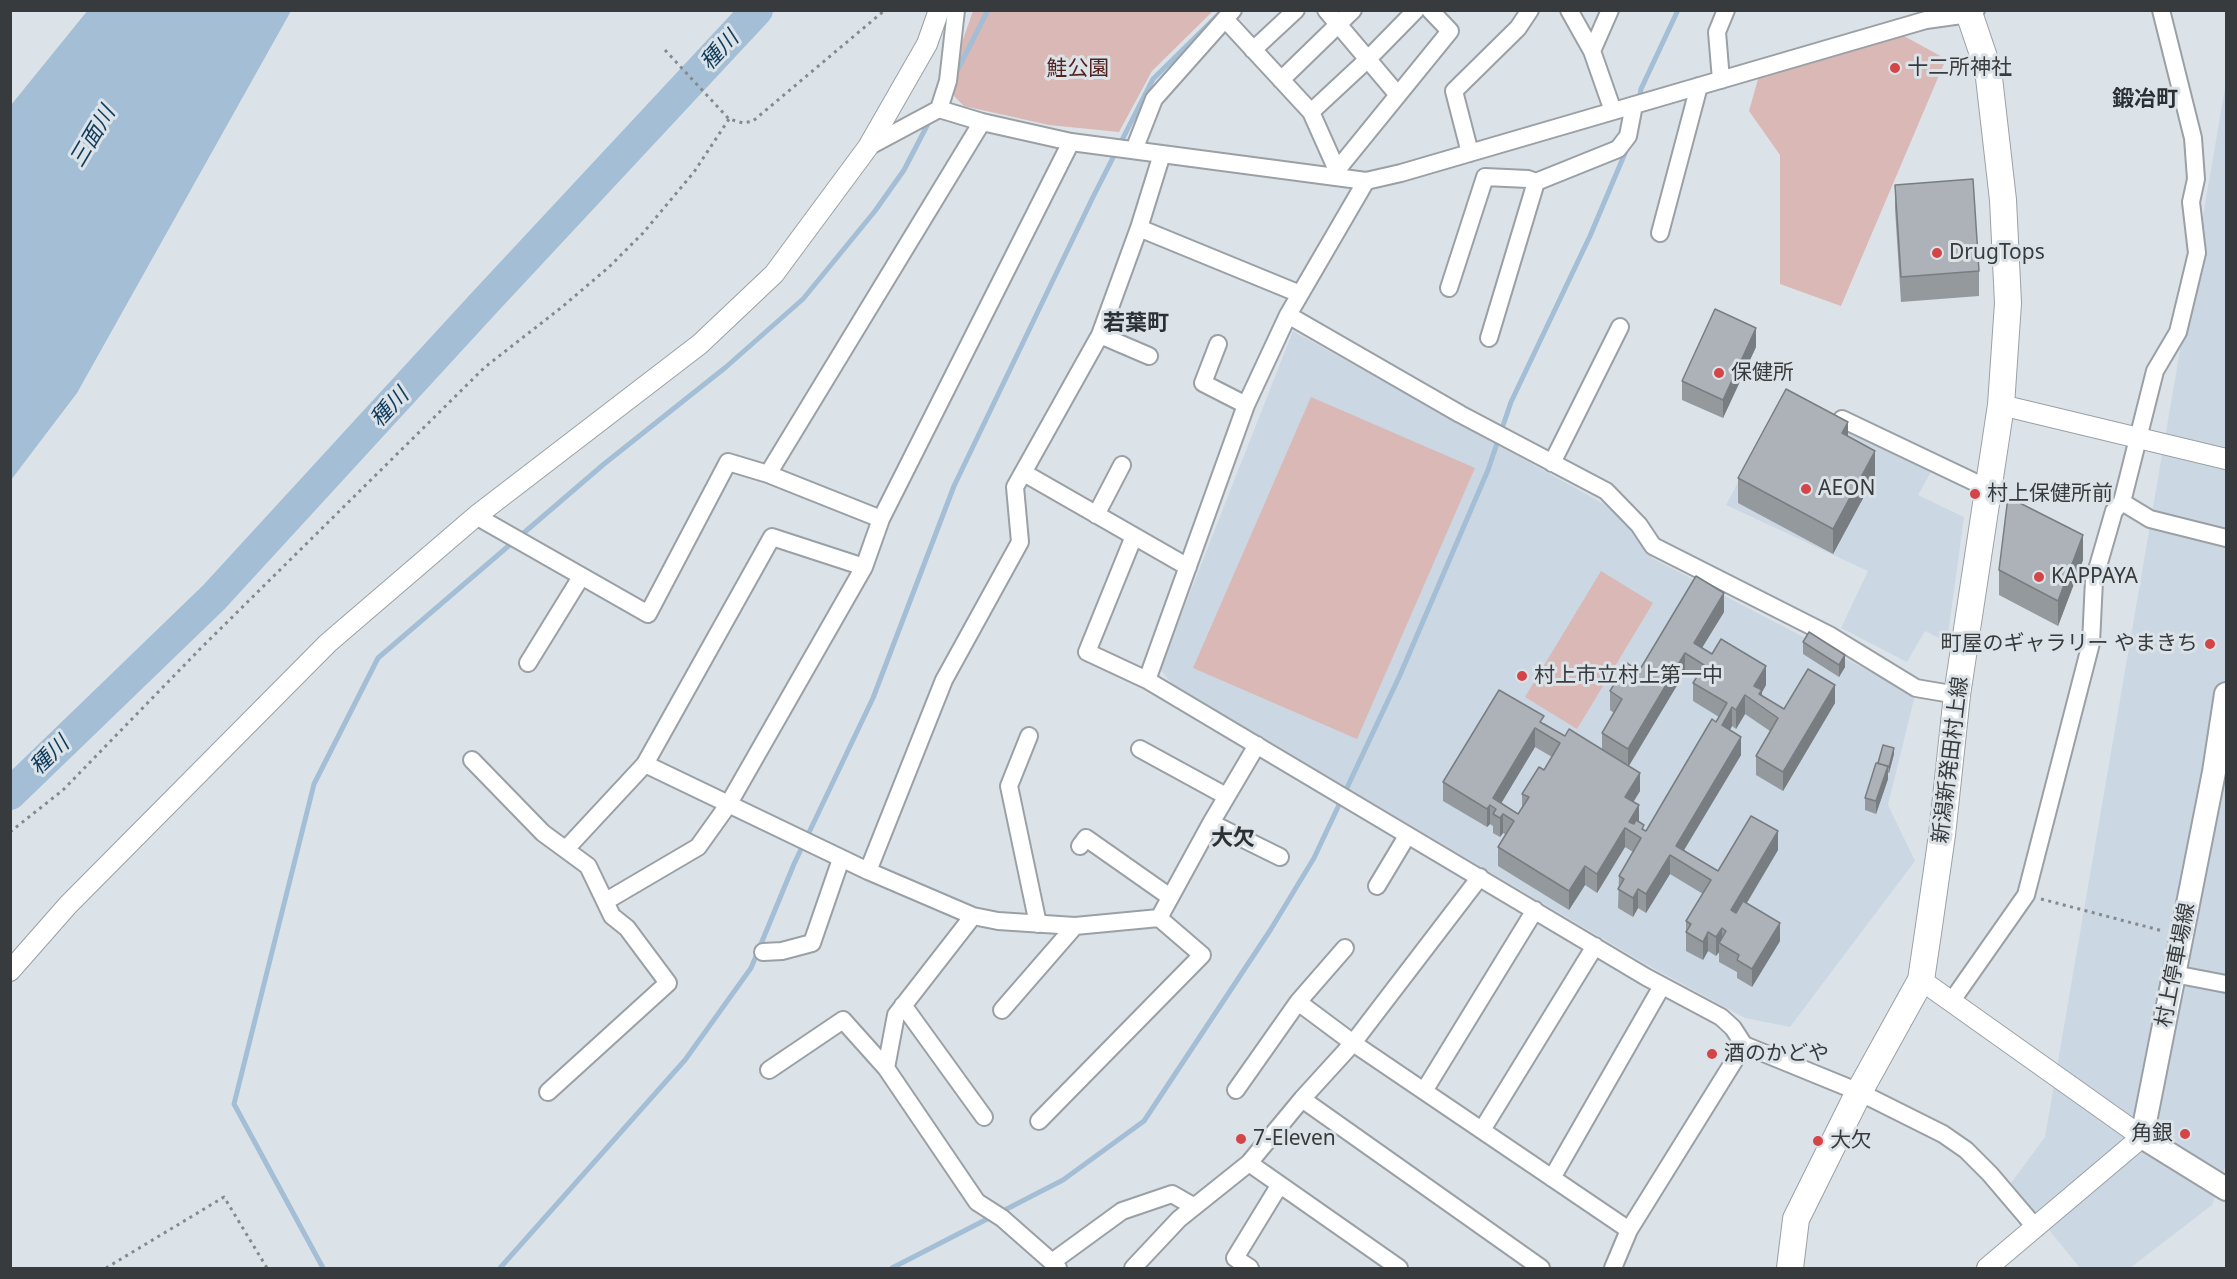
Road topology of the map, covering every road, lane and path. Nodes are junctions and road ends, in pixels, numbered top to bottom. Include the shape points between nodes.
1 (885, 10) edge
2 (939, 10) edge
3 (956, 10) edge
4 (1296, 10) edge
5 (1326, 10) edge
6 (1353, 10) edge
7 (1416, 10) edge
8 (1430, 10) edge
9 (1530, 10) edge
10 (1569, 10) edge
11 (1610, 10) edge
12 (1726, 10) edge
13 (2161, 10) edge
14 (1971, 12) edge
15 (1229, 15) edge
16 (1339, 24) junction
17 (665, 50) dead end
18 (1253, 50) junction
19 (1592, 51) junction
20 (1368, 59) junction
21 (1281, 80) junction
22 (1721, 80) junction
23 (1699, 86) junction
24 (1398, 95) junction
25 (1634, 105) junction
26 (939, 109) junction
27 (1614, 111) junction
28 (1311, 112) junction
29 (729, 119) junction
30 (982, 122) junction
31 (1071, 142) junction
32 (868, 147) junction
33 (1134, 150) junction
34 (1470, 153) junction
35 (1162, 154) junction
36 (1338, 173) junction
37 (1366, 181) junction
38 (1536, 182) junction
39 (1139, 228) junction
40 (1660, 233) dead end
41 (1449, 288) dead end
42 (1300, 294) junction
43 (1288, 315) junction
44 (1620, 327) dead end
45 (1100, 335) junction
46 (1489, 338) dead end
47 (1218, 344) dead end
48 (1149, 356) dead end
49 (1246, 405) junction
50 (2001, 405) junction
51 (1842, 419) edge
52 (2139, 438) junction
53 (2226, 459) edge
54 (1552, 463) junction
55 (1122, 465) dead end
56 (1024, 473) junction
57 (768, 474) junction
58 (1989, 489) junction
59 (2122, 502) junction
60 (1096, 514) junction
61 (476, 516) junction
62 (881, 519) junction
63 (1134, 536) junction
64 (2226, 538) edge
65 (864, 567) junction
66 (1188, 567) junction
67 (581, 576) junction
68 (528, 663) dead end
69 (1147, 680) junction
70 (2226, 694) edge
71 (1957, 695) junction
72 (1029, 736) dead end
73 (1257, 745) junction
74 (1140, 749) dead end
75 (472, 760) dead end
76 (645, 764) junction
77 (1226, 796) junction
78 (728, 805) junction
79 (1211, 823) junction
80 (10, 832) edge
81 (1407, 836) junction
82 (1080, 846) dead end
83 (566, 849) junction
84 (1280, 857) dead end
85 (841, 858) junction
86 (868, 871) junction
87 (1480, 877) junction
88 (1377, 886) dead end
89 (2025, 895) junction
90 (1170, 897) junction
91 (606, 901) junction
92 (1535, 910) junction
93 (973, 916) junction
94 (1159, 918) junction
95 (1038, 924) junction
96 (1075, 926) junction
97 (2182, 936) junction
98 (1595, 946) junction
99 (1345, 948) dead end
100 (763, 952) dead end
101 (10, 971) edge
102 (2174, 974) junction
103 (1921, 980) junction
104 (2226, 984) edge
105 (1662, 986) junction
106 (1299, 1002) junction
107 (1951, 1002) junction
108 (903, 1005) junction
109 (1002, 1010) dead end
110 (1353, 1043) junction
111 (1743, 1045) junction
112 (886, 1068) junction
113 (769, 1070) dead end
114 (1236, 1090) dead end
115 (1424, 1090) junction
116 (548, 1092) dead end
117 (1859, 1092) junction
118 (1302, 1099) junction
119 (984, 1118) dead end
120 (1039, 1121) dead end
121 (1482, 1130) junction
122 (2142, 1137) junction
123 (1249, 1163) junction
124 (1552, 1178) junction
125 (1279, 1186) junction
126 (2226, 1190) edge
127 (1193, 1206) junction
128 (2036, 1228) junction
129 (1629, 1230) junction
130 (1055, 1265) edge
131 (106, 1269) edge
132 (267, 1269) edge
133 (1133, 1269) edge
134 (1250, 1269) edge
135 (1399, 1269) edge
136 (1541, 1269) edge
137 (1613, 1269) edge
138 (1790, 1269) edge
139 (1987, 1269) edge

1 - 29 path via 753,121
2 - 32 street via 927,44
3 - 26 street via 948,81
4 - 18 street
5 - 16 street
6 - 16 street
7 - 20 street
8 - 24 street via 1450,31
9 - 34 street via 1518,28 1454,91
10 - 19 street
11 - 19 street
12 - 22 street via 1717,33
13 - 52 street via 2193,138 2196,178 2191,202 2197,253 2178,332 2155,371
14 - 22 street via 1926,20
14 - 50 main road, 新潟新発田村上線 via 1988,69 2003,200 2008,303
15 - 18 street
15 - 33 street via 1154,99
16 - 20 street
16 - 21 street
17 - 29 path
18 - 21 street
19 - 27 street
20 - 24 street
20 - 28 street
21 - 28 street
22 - 23 street
23 - 25 street
23 - 40 street
24 - 36 street
25 - 27 street
25 - 38 street via 1628,136 1618,149
26 - 30 street
26 - 32 street
27 - 34 street
28 - 36 street
29 - 80 path via 694,172 609,267 485,367 63,790
30 - 31 street
30 - 57 street
31 - 33 street
31 - 62 street
32 - 61 street via 774,274 708,336
33 - 35 street
34 - 37 street
35 - 36 street
35 - 39 street
36 - 37 street
37 - 42 street
38 - 41 street via 1485,177
38 - 46 street
39 - 42 street
39 - 45 street
42 - 43 street
43 - 49 street
43 - 54 street
44 - 54 street
45 - 48 street
45 - 56 street
47 - 49 street via 1203,383
49 - 66 street
50 - 52 street
50 - 58 main road, 新潟新発田村上線
51 - 58 street
52 - 53 street
52 - 59 street
54 - 71 street via 1606,491 1653,546 1831,636 1916,688
55 - 60 street
56 - 60 street
56 - 86 street via 1015,487 1020,542 944,680
57 - 62 street
57 - 67 street via 728,462 648,614
58 - 71 main road, 新潟新発田村上線
59 - 64 street via 2150,519
59 - 89 street via 2114,511 2094,580 2091,643
60 - 63 street
61 - 67 street
61 - 101 street via 328,644 68,905
62 - 65 street
63 - 66 street
63 - 69 street via 1087,652
65 - 76 street via 772,537
65 - 78 street
66 - 69 street
67 - 68 street
69 - 73 street
70 - 97 main road, 村上停車場線
71 - 103 main road, 新潟新発田村上線
72 - 95 street via 1009,786
73 - 77 street
73 - 81 street
74 - 77 street
75 - 83 street via 543,833
76 - 78 street
76 - 83 street
77 - 79 street
78 - 85 street
78 - 91 street via 698,847
79 - 84 street
79 - 90 street
81 - 87 street
81 - 88 street
82 - 90 street via 1086,838
83 - 91 street via 588,866
85 - 86 street
85 - 100 street via 812,943
86 - 93 street
87 - 92 street
87 - 110 street
89 - 97 path
89 - 107 street
90 - 94 street
91 - 116 street via 612,916 627,928 668,982
92 - 98 street
92 - 115 street
93 - 95 street
93 - 108 street
94 - 96 street
94 - 120 street via 1202,955
95 - 96 street
96 - 109 street
97 - 102 main road, 村上停車場線
98 - 105 street
98 - 121 street
99 - 106 street
102 - 104 street
102 - 122 main road, 村上停車場線
103 - 107 street
103 - 117 main road, 新潟新発田村上線
105 - 111 street via 1721,1017
105 - 124 street
106 - 110 street
106 - 114 street
107 - 122 street
108 - 112 street via 896,1015
108 - 119 street
110 - 115 street
110 - 118 street
111 - 117 street
111 - 129 street
112 - 113 street via 843,1020
112 - 130 street via 977,1202 1002,1218
115 - 121 street
117 - 128 street via 1943,1134 1966,1150
117 - 138 main road, 新潟新発田村上線 via 1796,1219
118 - 123 street
118 - 136 street
121 - 124 street
122 - 126 main road
122 - 128 street
123 - 125 street
123 - 127 street
124 - 129 street
125 - 134 street via 1235,1258
125 - 135 street
127 - 130 street via 1172,1194 1122,1211
127 - 133 street
128 - 139 street
129 - 137 street
131 - 132 path via 224,1197

